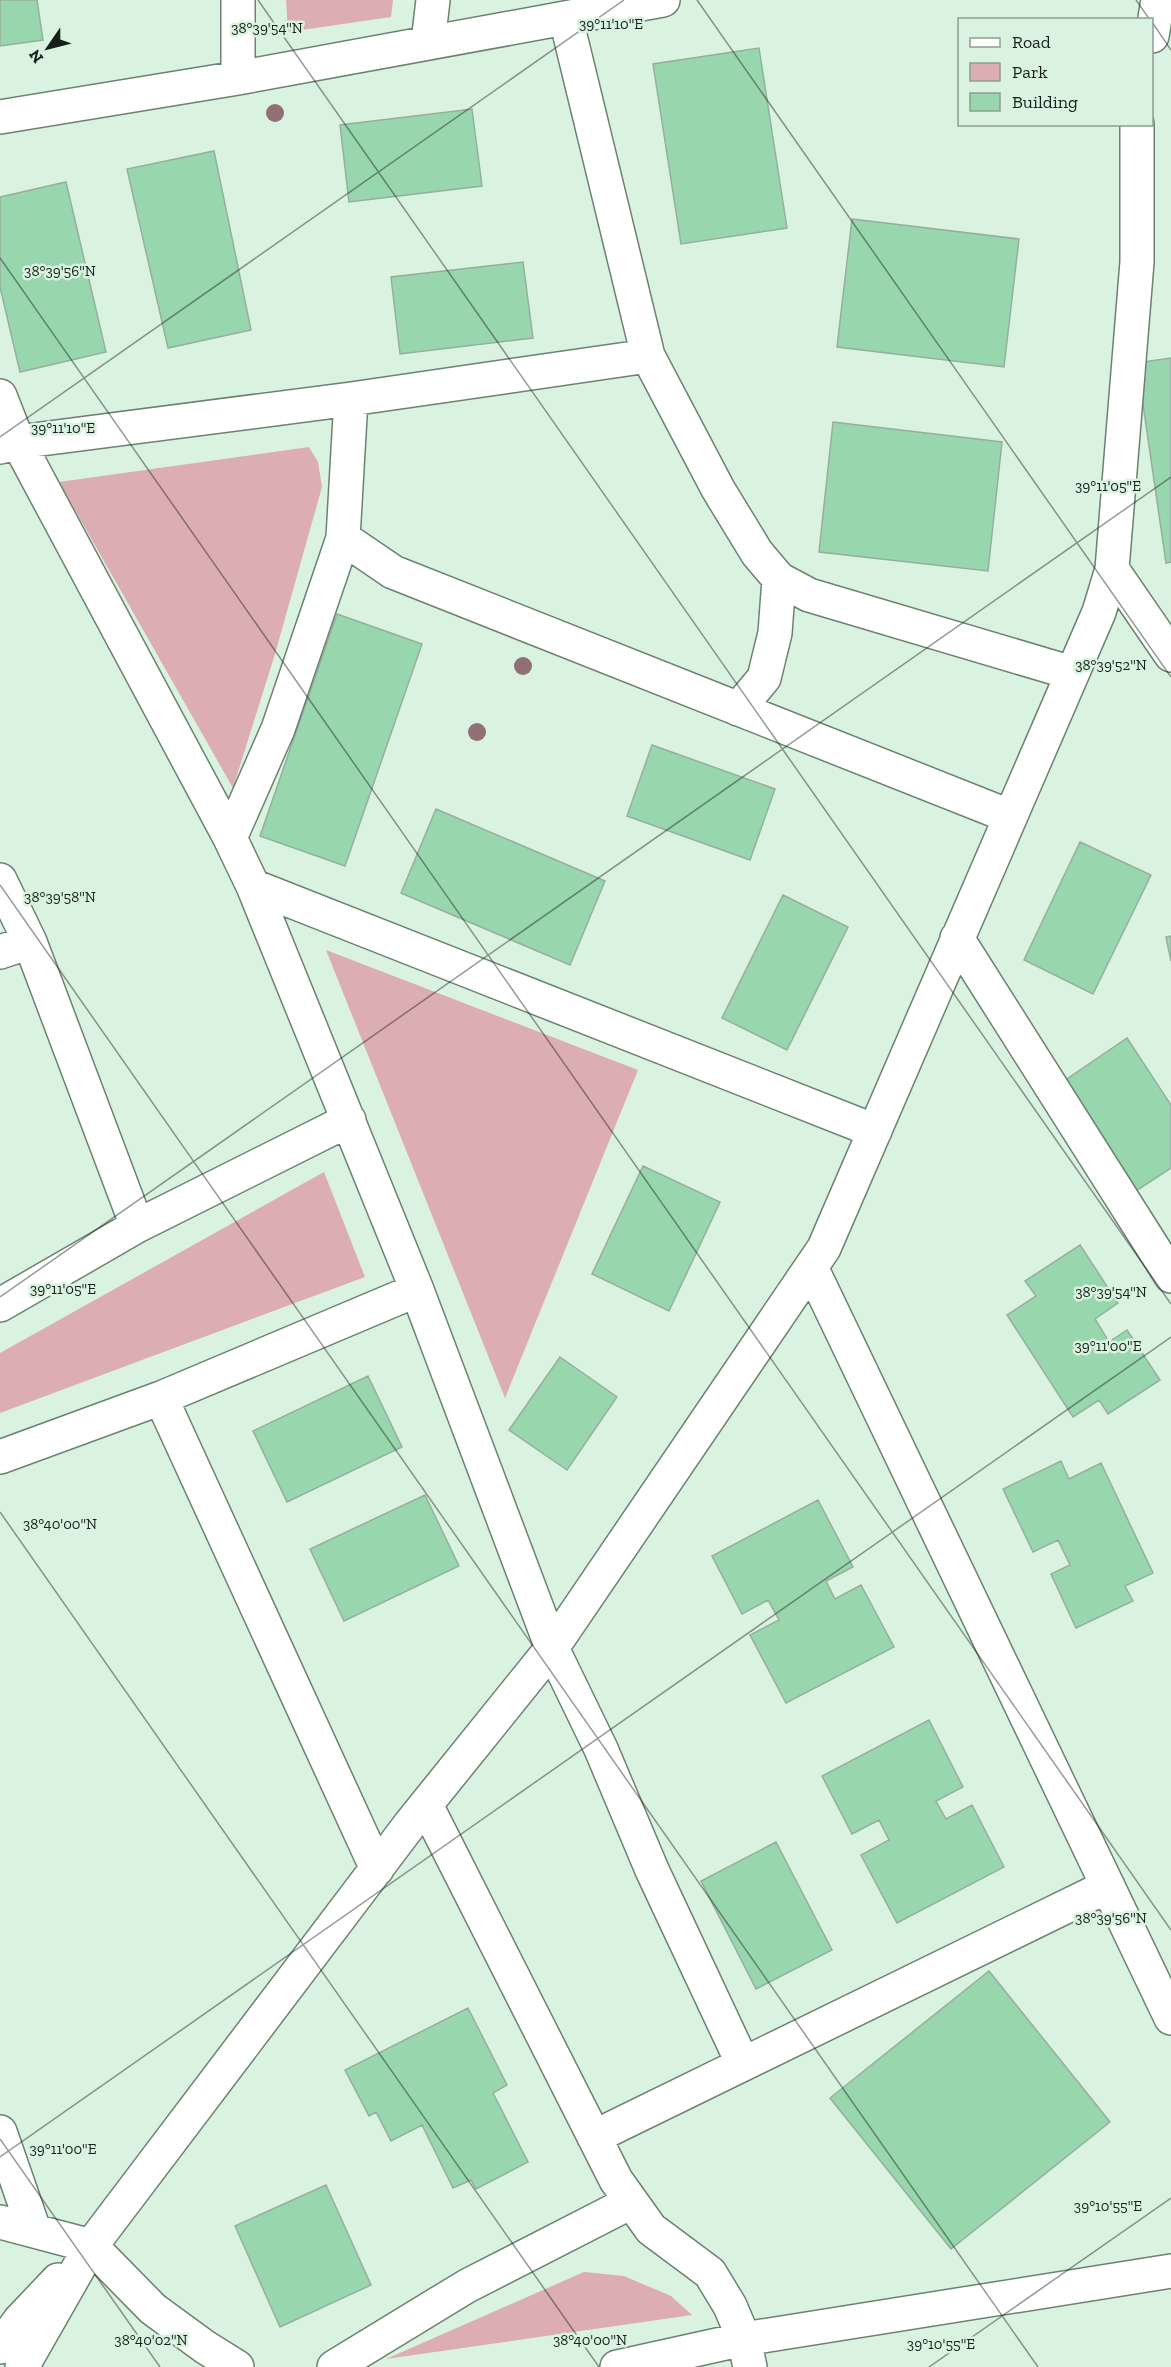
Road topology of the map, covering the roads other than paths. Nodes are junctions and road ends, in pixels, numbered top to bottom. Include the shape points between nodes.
1 (238, 0) edge
2 (433, 0) edge
3 (663, 0) edge
4 (1158, 0) edge
5 (566, 19) junction
6 (1153, 30) edge
7 (428, 43) junction
8 (238, 78) junction
9 (0, 117) edge
10 (1137, 126) edge
11 (648, 356) junction
12 (0, 396) edge
13 (351, 399) junction
14 (9, 445) edge
15 (343, 538) junction
16 (1112, 568) junction
17 (779, 579) junction
18 (1171, 655) edge
19 (1072, 673) junction
20 (738, 709) junction
21 (1010, 816) junction
22 (230, 838) junction
23 (0, 880) edge
24 (253, 886) junction
25 (957, 938) junction
26 (30, 942) junction
27 (0, 952) edge
28 (349, 1120) junction
29 (874, 1131) junction
30 (137, 1226) junction
31 (811, 1267) junction
32 (1171, 1276) edge
33 (417, 1290) junction
34 (0, 1305) edge
35 (161, 1398) junction
36 (0, 1457) edge
37 (552, 1648) junction
38 (426, 1805) junction
39 (377, 1869) junction
40 (1108, 1886) junction
41 (1171, 2018) edge
42 (743, 2064) junction
43 (0, 2132) edge
44 (594, 2137) junction
45 (631, 2202) junction
46 (0, 2222) edge
47 (34, 2230) junction
48 (91, 2246) junction
49 (1171, 2271) edge
50 (0, 2347) edge
51 (747, 2353) edge
52 (22, 2367) edge
53 (237, 2367) edge
54 (334, 2367) edge
55 (617, 2367) edge

1 - 8 street
2 - 7 street
3 - 5 street
4 - 6 street
5 - 7 street
5 - 11 street
7 - 8 street
8 - 9 street
10 - 16 street via 1137,262
11 - 13 street
11 - 17 street via 718,489 757,553
12 - 14 street
13 - 14 street
13 - 15 street
14 - 22 street
15 - 20 street via 393,572
15 - 22 street via 278,729
16 - 18 street
16 - 19 street via 1099,612
17 - 19 street via 819,598
17 - 20 street via 775,633 764,678
19 - 21 street
20 - 21 street
21 - 25 street
22 - 24 street
23 - 26 street
24 - 28 street
24 - 29 street
25 - 29 street
25 - 32 street
26 - 27 street
26 - 30 street
28 - 30 street
28 - 33 street
29 - 31 street via 824,1248
30 - 34 street
31 - 37 street
31 - 40 street
33 - 35 street
33 - 37 street
35 - 36 street
35 - 39 street
37 - 38 street
37 - 42 street
38 - 39 street
38 - 44 street
39 - 48 street
40 - 41 street
40 - 42 street
42 - 44 street
43 - 47 street
44 - 45 street
45 - 51 street via 651,2229 710,2273 730,2306
45 - 54 street via 467,2286
46 - 47 street
47 - 48 street
48 - 50 street via 20,2320
48 - 52 street
48 - 53 street via 153,2309
49 - 51 street
51 - 55 street

